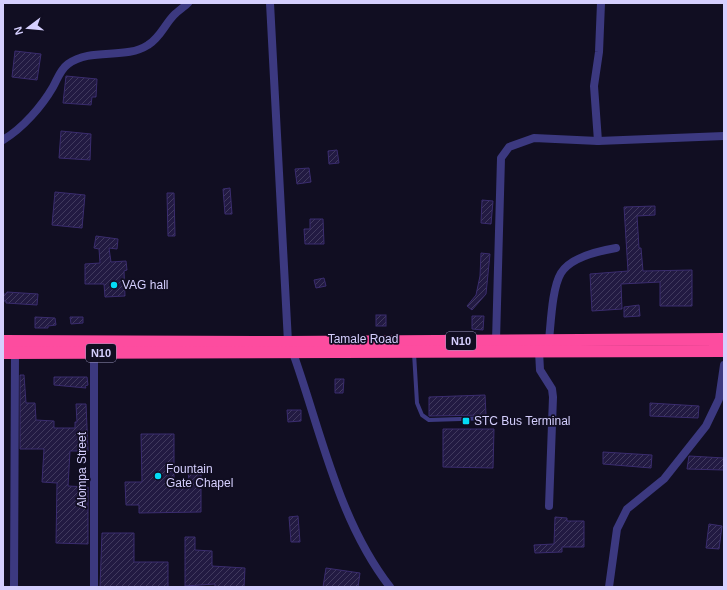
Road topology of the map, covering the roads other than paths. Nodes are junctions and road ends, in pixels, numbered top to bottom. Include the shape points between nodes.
1 (188, 3) edge
2 (270, 3) edge
3 (601, 3) edge
4 (724, 136) edge
5 (3, 140) edge
6 (598, 141) junction
7 (616, 248) dead end
8 (724, 339) edge
9 (549, 340) junction
10 (3, 341) edge
11 (496, 341) junction
12 (198, 346) junction
13 (291, 347) junction
14 (422, 349) junction
15 (539, 351) junction
16 (724, 351) edge
17 (94, 352) junction
18 (9, 353) edge
19 (724, 365) edge
20 (492, 418) dead end
21 (549, 506) dead end
22 (14, 587) edge
23 (94, 587) edge
24 (390, 587) edge
25 (609, 587) edge

1 - 5 street via 148,46 136,50 84,56 68,64 60,72 40,107
2 - 13 street
3 - 6 street via 599,52 594,86
4 - 6 street
6 - 11 street via 534,138 509,147 501,158
7 - 9 street via 598,251 573,262 561,273
8 - 9 highway, Tamale Road / N10
9 - 11 highway, Tamale Road / N10
10 - 12 highway, Tamale Road / N10
11 - 14 highway, Tamale Road / N10
12 - 13 highway, Tamale Road / N10
12 - 17 highway, Tamale Road / N10
13 - 14 highway, Tamale Road / N10
13 - 14 highway, Tamale Road / N10
13 - 24 street via 347,510 370,559
14 - 15 highway, Tamale Road / N10
14 - 20 lane via 417,403 422,415 429,420
15 - 16 highway, Tamale Road / N10
15 - 21 street via 540,370 552,389 553,397
17 - 18 highway, Tamale Road / N10
17 - 23 street, Alompa Street
18 - 22 street
19 - 25 street via 719,399 706,426 664,479 627,509 617,529

